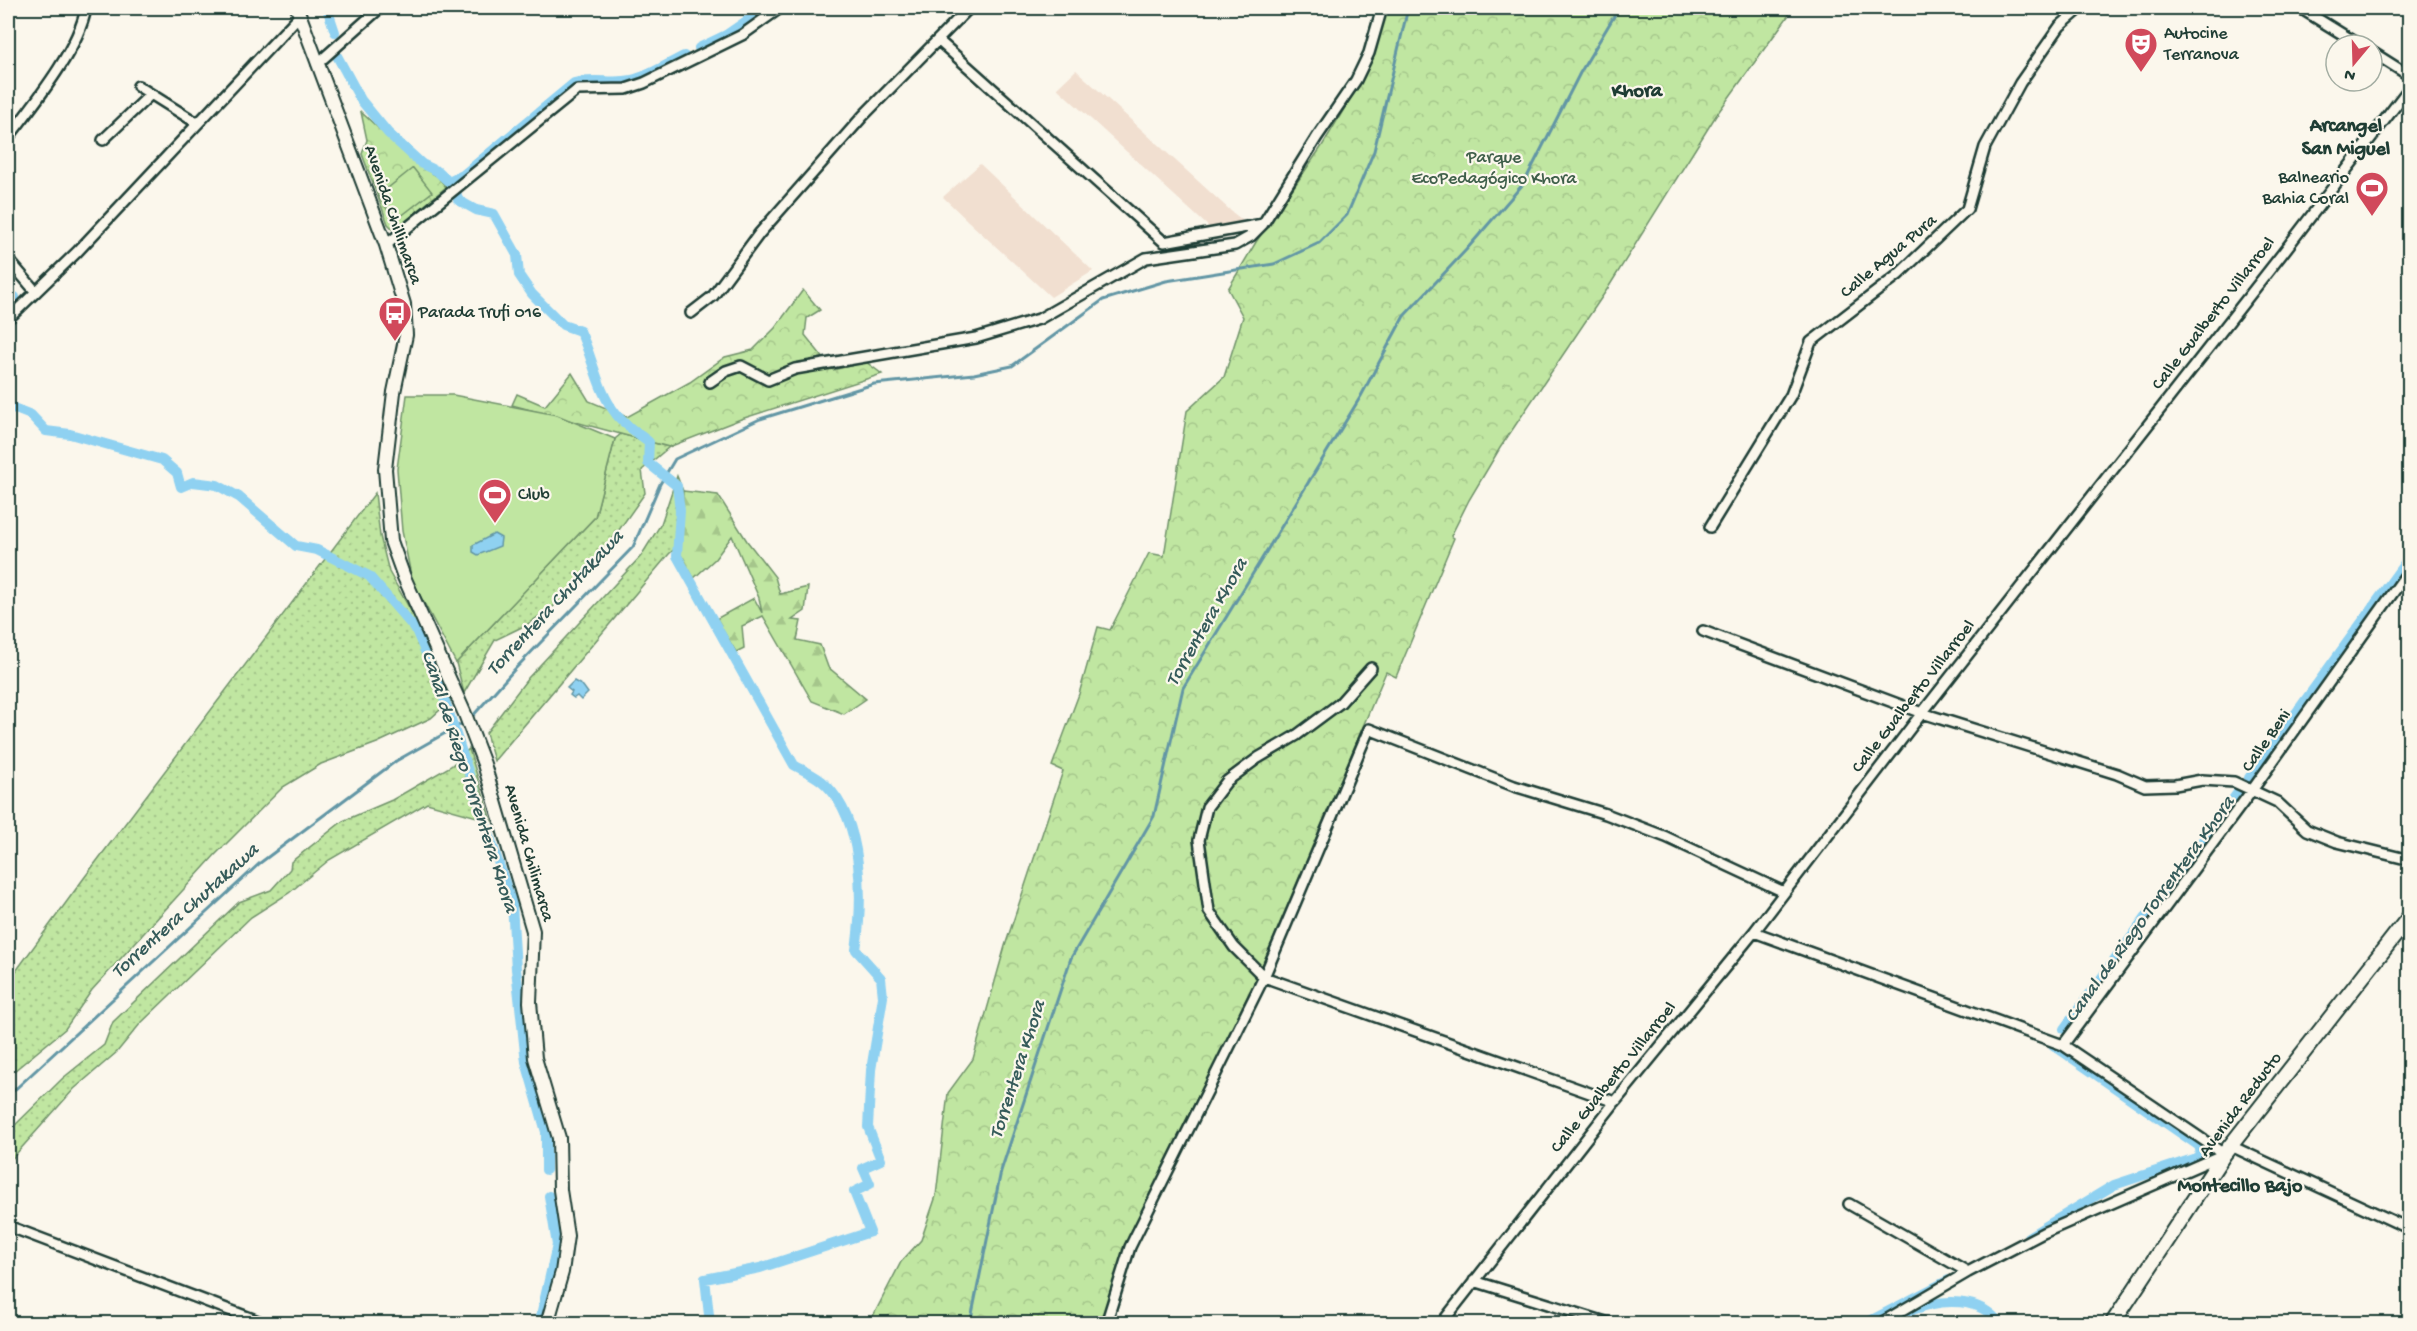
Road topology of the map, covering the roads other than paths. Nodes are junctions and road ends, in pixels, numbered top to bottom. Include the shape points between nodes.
1 (86, 8) edge
2 (380, 8) edge
3 (780, 8) edge
4 (967, 8) edge
5 (1382, 8) edge
6 (2081, 8) edge
7 (2300, 8) edge
8 (298, 11) edge
9 (2341, 33) edge
10 (938, 40) junction
11 (2384, 60) edge
12 (317, 64) junction
13 (2409, 76) edge
14 (138, 86) dead end
15 (2409, 87) edge
16 (151, 94) junction
17 (197, 123) junction
18 (8, 138) edge
19 (103, 140) dead end
20 (1263, 224) junction
21 (386, 245) junction
22 (8, 259) edge
23 (36, 292) junction
24 (691, 313) dead end
25 (8, 319) edge
26 (710, 382) dead end
27 (1710, 527) dead end
28 (2409, 569) edge
29 (1703, 631) dead end
30 (1371, 668) dead end
31 (1922, 713) junction
32 (465, 714) joint
33 (2253, 789) junction
34 (2409, 860) edge
35 (1784, 892) junction
36 (2409, 916) edge
37 (1754, 932) junction
38 (1264, 977) junction
39 (2063, 1045) junction
40 (1615, 1102) junction
41 (2228, 1150) junction
42 (1849, 1204) dead end
43 (8, 1226) edge
44 (2409, 1229) edge
45 (1968, 1272) junction
46 (1474, 1281) junction
47 (266, 1323) edge
48 (547, 1323) edge
49 (1106, 1323) edge
50 (1441, 1323) edge
51 (1612, 1323) edge
52 (1879, 1323) edge
53 (2112, 1323) edge

1 - 18 street via 81,27 43,93
2 - 12 street
3 - 21 street via 742,35 644,83 626,89 578,90
4 - 10 street
5 - 20 street via 1369,53 1356,80
6 - 27 street, Calle Agua Pura via 2060,27 2020,83 1985,147 1967,209 1898,275 1811,342 1791,395
7 - 9 street
8 - 12 street, Avenida Chillimarca
8 - 17 street
10 - 20 street via 1164,242
10 - 24 street via 863,116 766,225 713,296
11 - 13 street
12 - 21 street, Avenida Chillimarca
14 - 16 street
15 - 31 street, Calle Gualberto Villarroel
16 - 17 street
16 - 19 street
17 - 23 street
20 - 26 street via 1235,245 1146,258 1039,319 976,338 795,369 768,380 741,366
21 - 32 street, Avenida Chillimarca via 404,304 406,335 394,392 385,469 391,541
22 - 23 street
23 - 25 street
28 - 33 street, Calle Beni
29 - 31 street
30 - 38 street via 1340,703 1227,781 1208,807 1199,840 1209,911 1234,947
31 - 33 street via 2145,786 2202,780 2234,782
31 - 35 street, Calle Gualberto Villarroel
32 - 48 street, Avenida Chilimarca via 484,764 533,931 530,1002 535,1058 558,1138 567,1236 562,1272
33 - 34 street via 2277,802 2307,830 2337,842
33 - 39 street, Calle Beni
35 - 37 street, Calle Gualberto Villarroel
35 - 38 street via 1666,837 1514,786 1369,729
36 - 41 main road, Avenida Reducto
37 - 39 street
37 - 40 street, Calle Gualberto Villarroel
38 - 40 street
38 - 49 street via 1130,1247
39 - 41 street
40 - 46 street, Calle Gualberto Villarroel
41 - 44 street
41 - 45 street via 2043,1233
41 - 53 main road, Avenida Reducto
42 - 45 street
43 - 47 street
45 - 52 street
46 - 50 street, Calle Gualberto Villarroel
46 - 51 street

